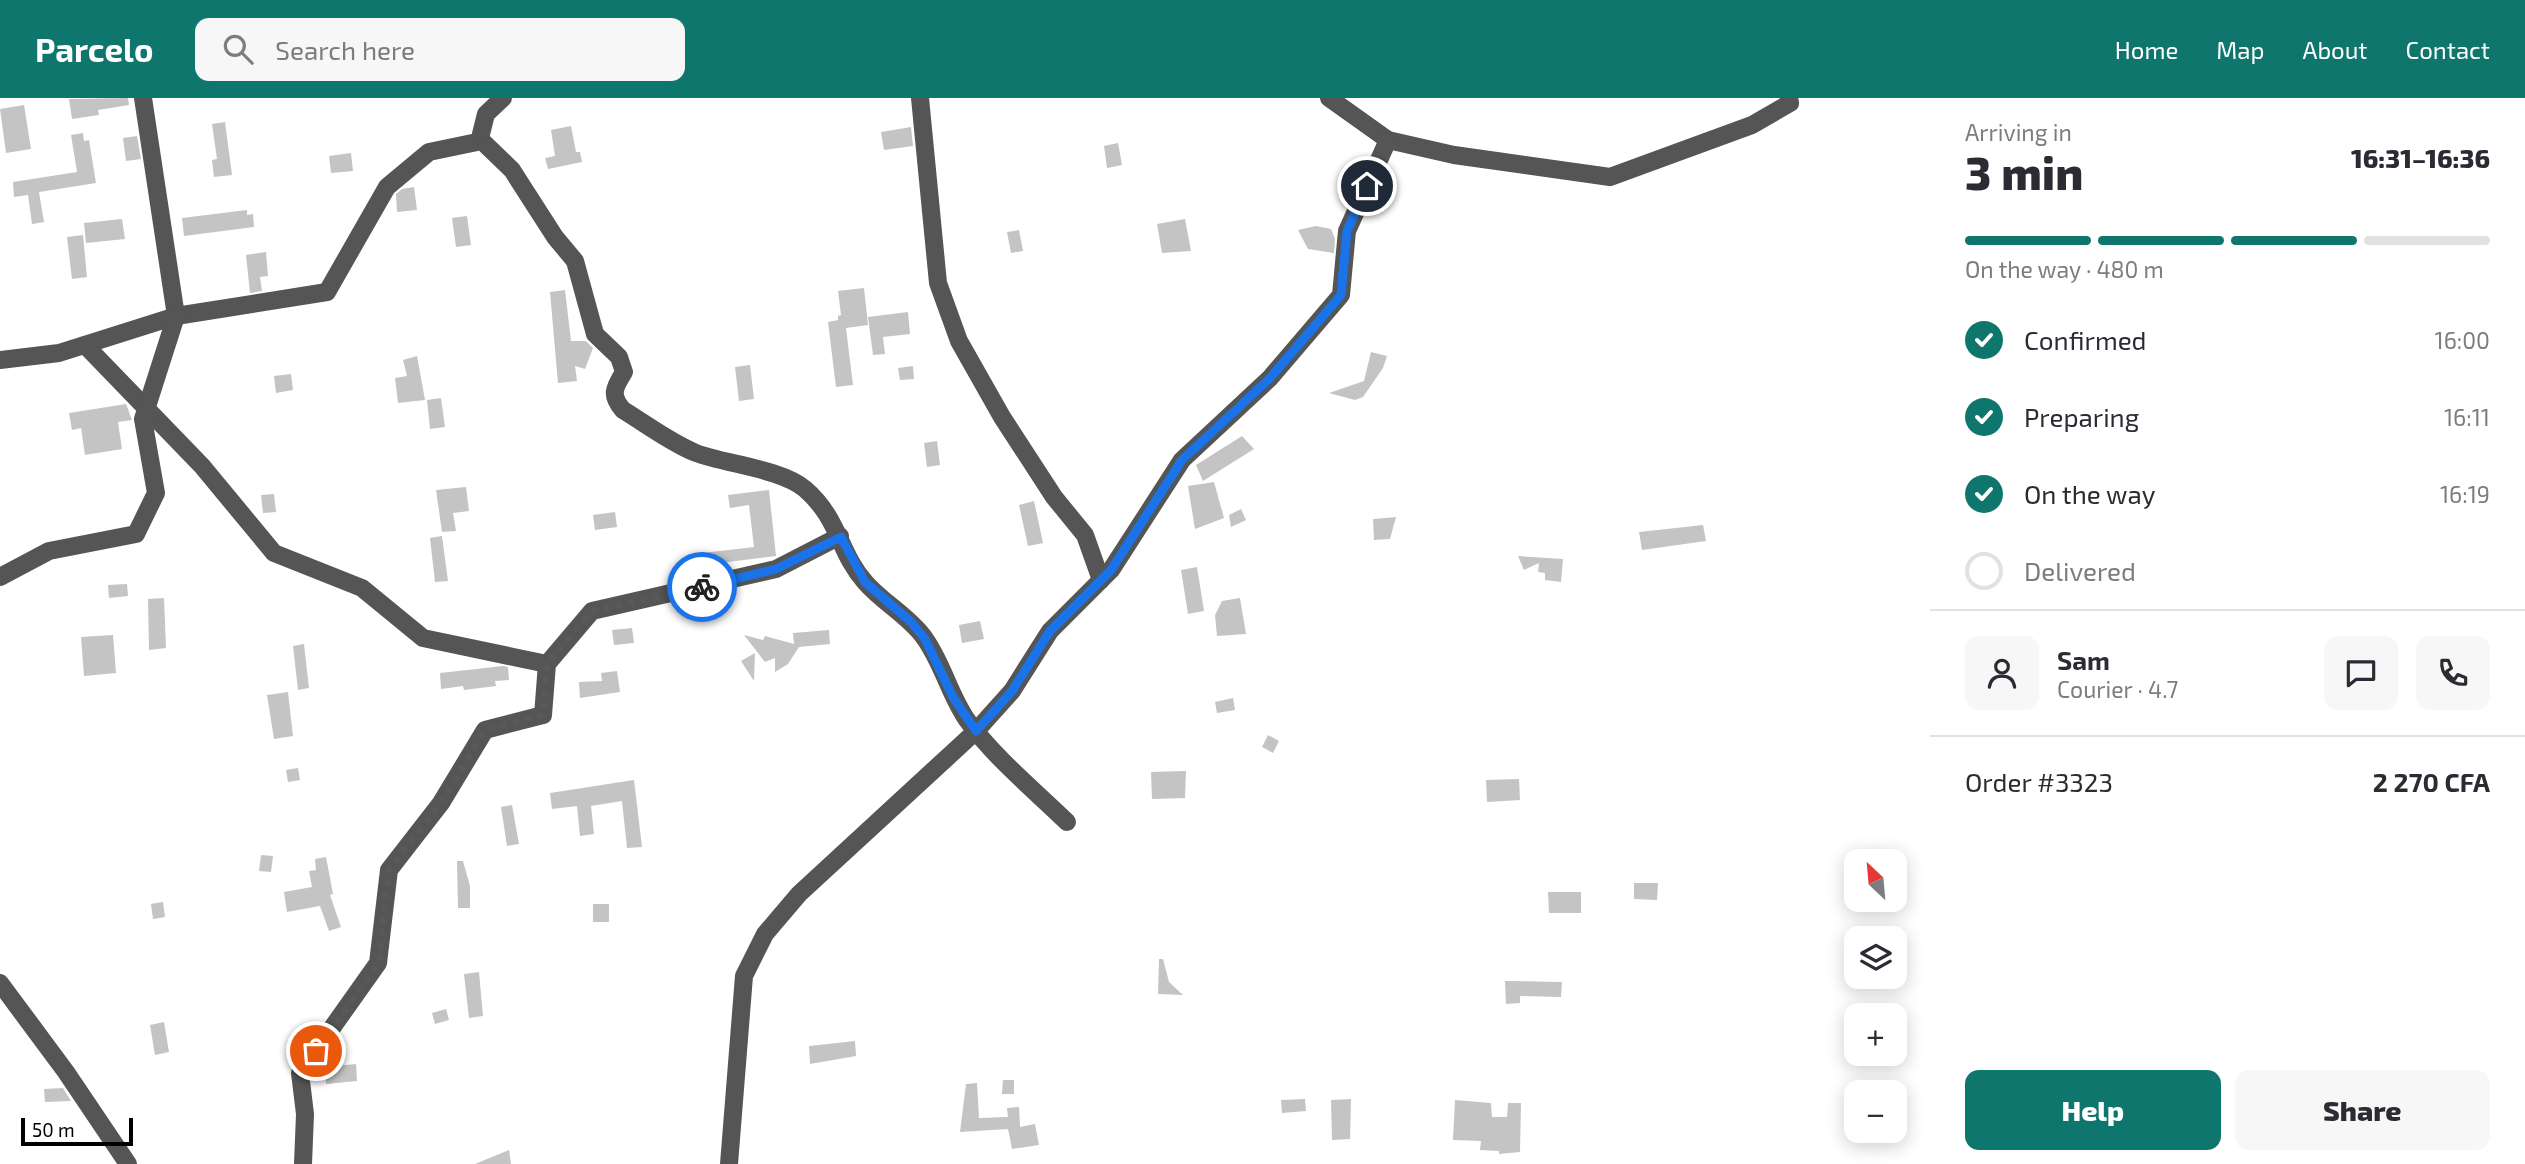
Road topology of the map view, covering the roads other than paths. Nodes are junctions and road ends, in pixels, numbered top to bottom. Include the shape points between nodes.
1 (143, 98) edge
2 (503, 98) edge
3 (920, 98) edge
4 (1329, 98) edge
5 (1789, 98) edge
6 (481, 134) dead end
7 (1388, 140) junction
8 (176, 316) junction
9 (85, 345) junction
10 (0, 360) edge
11 (146, 407) junction
12 (841, 537) junction
13 (0, 577) edge
14 (1101, 580) junction
15 (547, 664) junction
16 (976, 731) junction
17 (1067, 822) dead end
18 (0, 983) edge
19 (128, 1164) edge
20 (303, 1164) edge
21 (729, 1164) edge

1 - 8 street
2 - 6 street via 486,114
3 - 14 street via 938,283 959,341 1046,486 1085,535
4 - 7 street
5 - 7 street via 1790,103 1752,125 1610,177 1454,155
7 - 14 street via 1347,231 1341,295 1270,378 1182,460
8 - 9 street
8 - 11 street
8 - 12 street via 327,292 387,187 429,152 482,141 512,170 575,261 595,334 619,357 624,372 613,390 614,400 623,410 696,453 739,462 804,487
9 - 10 street
9 - 11 street
11 - 13 street via 143,419 156,493 136,534 48,551
11 - 15 street via 274,553 362,589 423,638
12 - 15 street via 776,569 592,611
12 - 16 street via 865,582 925,639 953,697
14 - 16 street via 1050,631 1012,691
15 - 20 street via 543,715 485,730 441,803 389,870 379,963 300,1073 305,1114
16 - 17 street
16 - 21 street via 799,894 765,934 744,976
18 - 19 street

